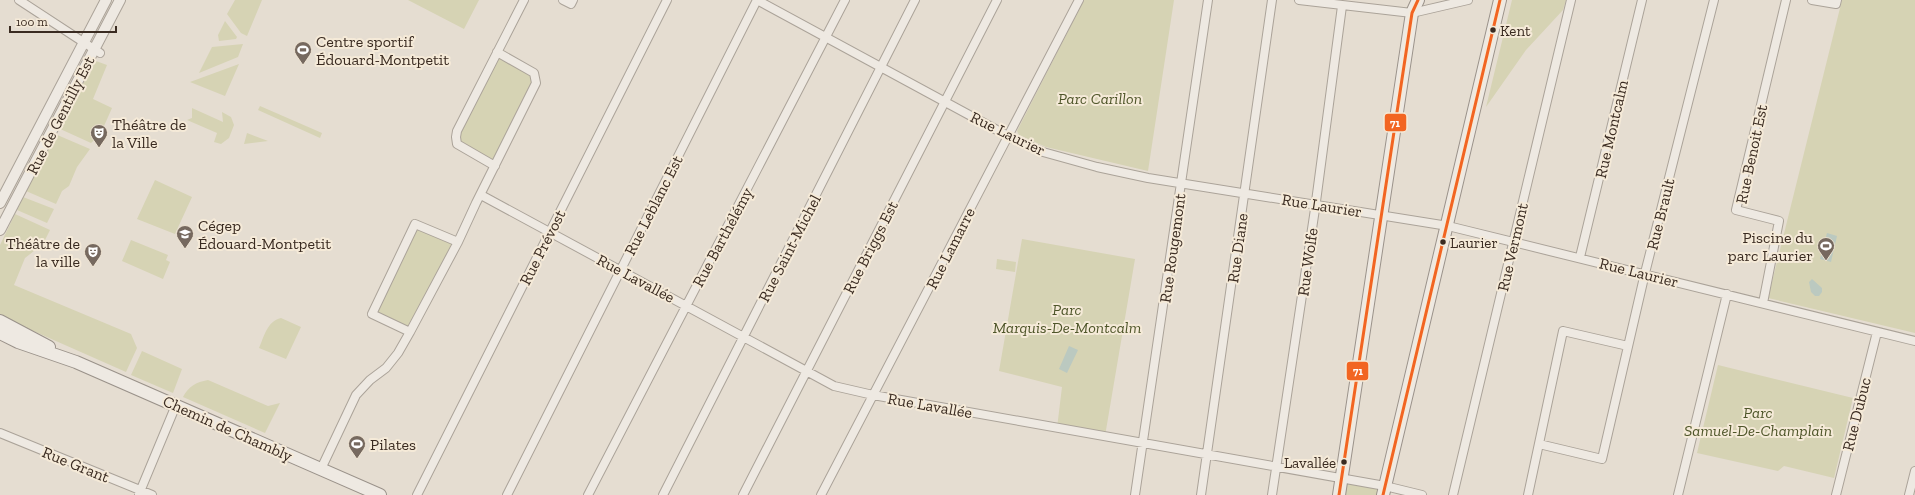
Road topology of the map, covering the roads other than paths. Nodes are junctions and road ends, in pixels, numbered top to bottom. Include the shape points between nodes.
1 (19, 0) edge
2 (106, 0) edge
3 (120, 0) edge
4 (524, 0) edge
5 (563, 0) edge
6 (573, 0) edge
7 (667, 0) edge
8 (757, 0) edge
9 (845, 0) edge
10 (915, 0) edge
11 (997, 0) edge
12 (1079, 0) edge
13 (1208, 0) edge
14 (1272, 0) edge
15 (1299, 0) edge
16 (1418, 0) edge
17 (1468, 0) edge
18 (1500, 0) edge
19 (1571, 0) edge
20 (1642, 0) edge
21 (1714, 0) edge
22 (1786, 0) edge
23 (1812, 0) edge
24 (1837, 0) edge
25 (1342, 6) junction
26 (1412, 13) junction
27 (826, 37) junction
28 (84, 43) junction
29 (97, 51) junction
30 (497, 52) junction
31 (881, 67) junction
32 (945, 101) junction
33 (1008, 136) junction
34 (495, 166) junction
35 (1181, 183) junction
36 (1245, 193) junction
37 (481, 195) junction
38 (0, 203) edge
39 (1315, 204) junction
40 (1382, 215) junction
41 (1, 225) edge
42 (1448, 226) junction
43 (550, 232) junction
44 (1514, 241) junction
45 (458, 242) junction
46 (1580, 257) junction
47 (620, 270) junction
48 (1645, 273) junction
49 (1727, 294) junction
50 (1763, 303) junction
51 (686, 306) junction
52 (0, 321) edge
53 (410, 332) junction
54 (1877, 332) junction
55 (0, 333) edge
56 (744, 337) junction
57 (1915, 341) edge
58 (1628, 346) junction
59 (76, 362) junction
60 (806, 370) junction
61 (873, 395) junction
62 (176, 405) junction
63 (0, 432) edge
64 (1144, 443) junction
65 (1539, 444) junction
66 (1207, 454) junction
67 (1276, 467) junction
68 (322, 469) junction
69 (1915, 471) edge
70 (1341, 478) junction
71 (1384, 490) edge
72 (140, 493) edge
73 (152, 495) edge
74 (380, 495) edge
75 (418, 495) edge
76 (507, 495) edge
77 (588, 495) edge
78 (663, 495) edge
79 (743, 495) edge
80 (822, 495) edge
81 (1135, 495) edge
82 (1201, 495) edge
83 (1272, 495) edge
84 (1339, 495) edge
85 (1422, 495) edge
86 (1454, 495) edge
87 (1528, 495) edge
88 (1678, 495) edge
89 (1836, 495) edge
90 (1909, 495) edge

1 - 28 street
2 - 28 street, Rue de Gentilly Est
3 - 29 street, Rue de Gentilly Est
4 - 30 street
5 - 6 street via 571,4
7 - 43 street, Rue Prévost
8 - 27 street, Rue Laurier
8 - 47 street, Rue Leblanc Est
9 - 27 street, Rue Barthélémy
10 - 31 street, Rue Saint-Michel
11 - 32 street, Rue Briggs Est
12 - 33 street, Rue Lamarre
13 - 35 street, Rue Rougemont
14 - 36 street, Rue Diane
15 - 25 street
16 - 26 main road
17 - 26 street
18 - 42 main road
19 - 44 street, Rue Vermont
20 - 46 street, Rue Montcalm
21 - 48 street, Rue Brault
22 - 50 street, Rue Benoit Est via 1736,210 1779,221
23 - 24 street via 1836,4
25 - 26 street
25 - 39 street, Rue Wolfe
26 - 40 main road
27 - 31 street, Rue Laurier
27 - 51 street, Rue Barthélémy
28 - 29 street
28 - 38 street, Rue de Gentilly Est
29 - 41 street, Rue de Gentilly Est
30 - 34 street via 534,73 536,83
30 - 34 street via 456,137 457,144
31 - 32 street, Rue Laurier
31 - 56 street, Rue Saint-Michel
32 - 33 street, Rue Laurier
32 - 60 street, Rue Briggs Est
33 - 35 street, Rue Laurier via 1043,152 1097,167
33 - 61 street, Rue Lamarre
34 - 37 street
35 - 36 street, Rue Laurier
35 - 64 street, Rue Rougemont
36 - 39 street, Rue Laurier
36 - 66 street, Rue Diane
37 - 43 street, Rue Lavallée
37 - 45 street
39 - 40 street, Rue Laurier
39 - 67 street, Rue Wolfe
40 - 42 street, Rue Laurier
40 - 70 main road
42 - 44 street, Rue Laurier
42 - 71 main road
43 - 47 street, Rue Lavallée
43 - 75 street, Rue Prévost
44 - 46 street, Rue Laurier
44 - 86 street, Rue Vermont
45 - 53 street
45 - 53 street via 415,224 372,314
46 - 48 street, Rue Laurier
47 - 51 street, Rue Lavallée
47 - 76 street, Rue Leblanc Est
48 - 49 street, Rue Laurier
48 - 58 street, Rue Brault
49 - 50 street, Rue Laurier
49 - 88 street
50 - 54 street, Rue Laurier
51 - 56 street, Rue Lavallée
51 - 77 street, Rue Barthélémy
52 - 59 main road, Chemin de Chambly
53 - 68 street via 386,368 356,395
54 - 57 street, Rue Laurier
54 - 89 street, Rue Dubuc
55 - 59 main road, Chemin de Chambly
56 - 60 street, Rue Lavallée
56 - 78 street, Rue Saint-Michel
58 - 65 street, Rue Brault via 1602,458
58 - 65 street via 1563,332
59 - 62 main road, Chemin de Chambly
60 - 61 street, Rue Lavallée via 834,386
60 - 79 street, Rue Briggs Est
61 - 64 street, Rue Lavallée
61 - 80 street, Rue Lamarre
62 - 68 main road, Chemin de Chambly
62 - 72 street
63 - 72 street, Rue Grant
64 - 66 street, Rue Lavallée
64 - 81 street, Rue Rougemont
65 - 87 street
66 - 67 street, Rue Lavallée
66 - 82 street, Rue Diane
67 - 70 street, Rue Lavallée
67 - 83 street, Rue Wolfe
68 - 74 main road, Chemin de Chambly
69 - 90 street
70 - 71 street, Rue Lavallée
70 - 84 main road
71 - 85 street, Rue Lavallée
72 - 73 street, Rue Grant

